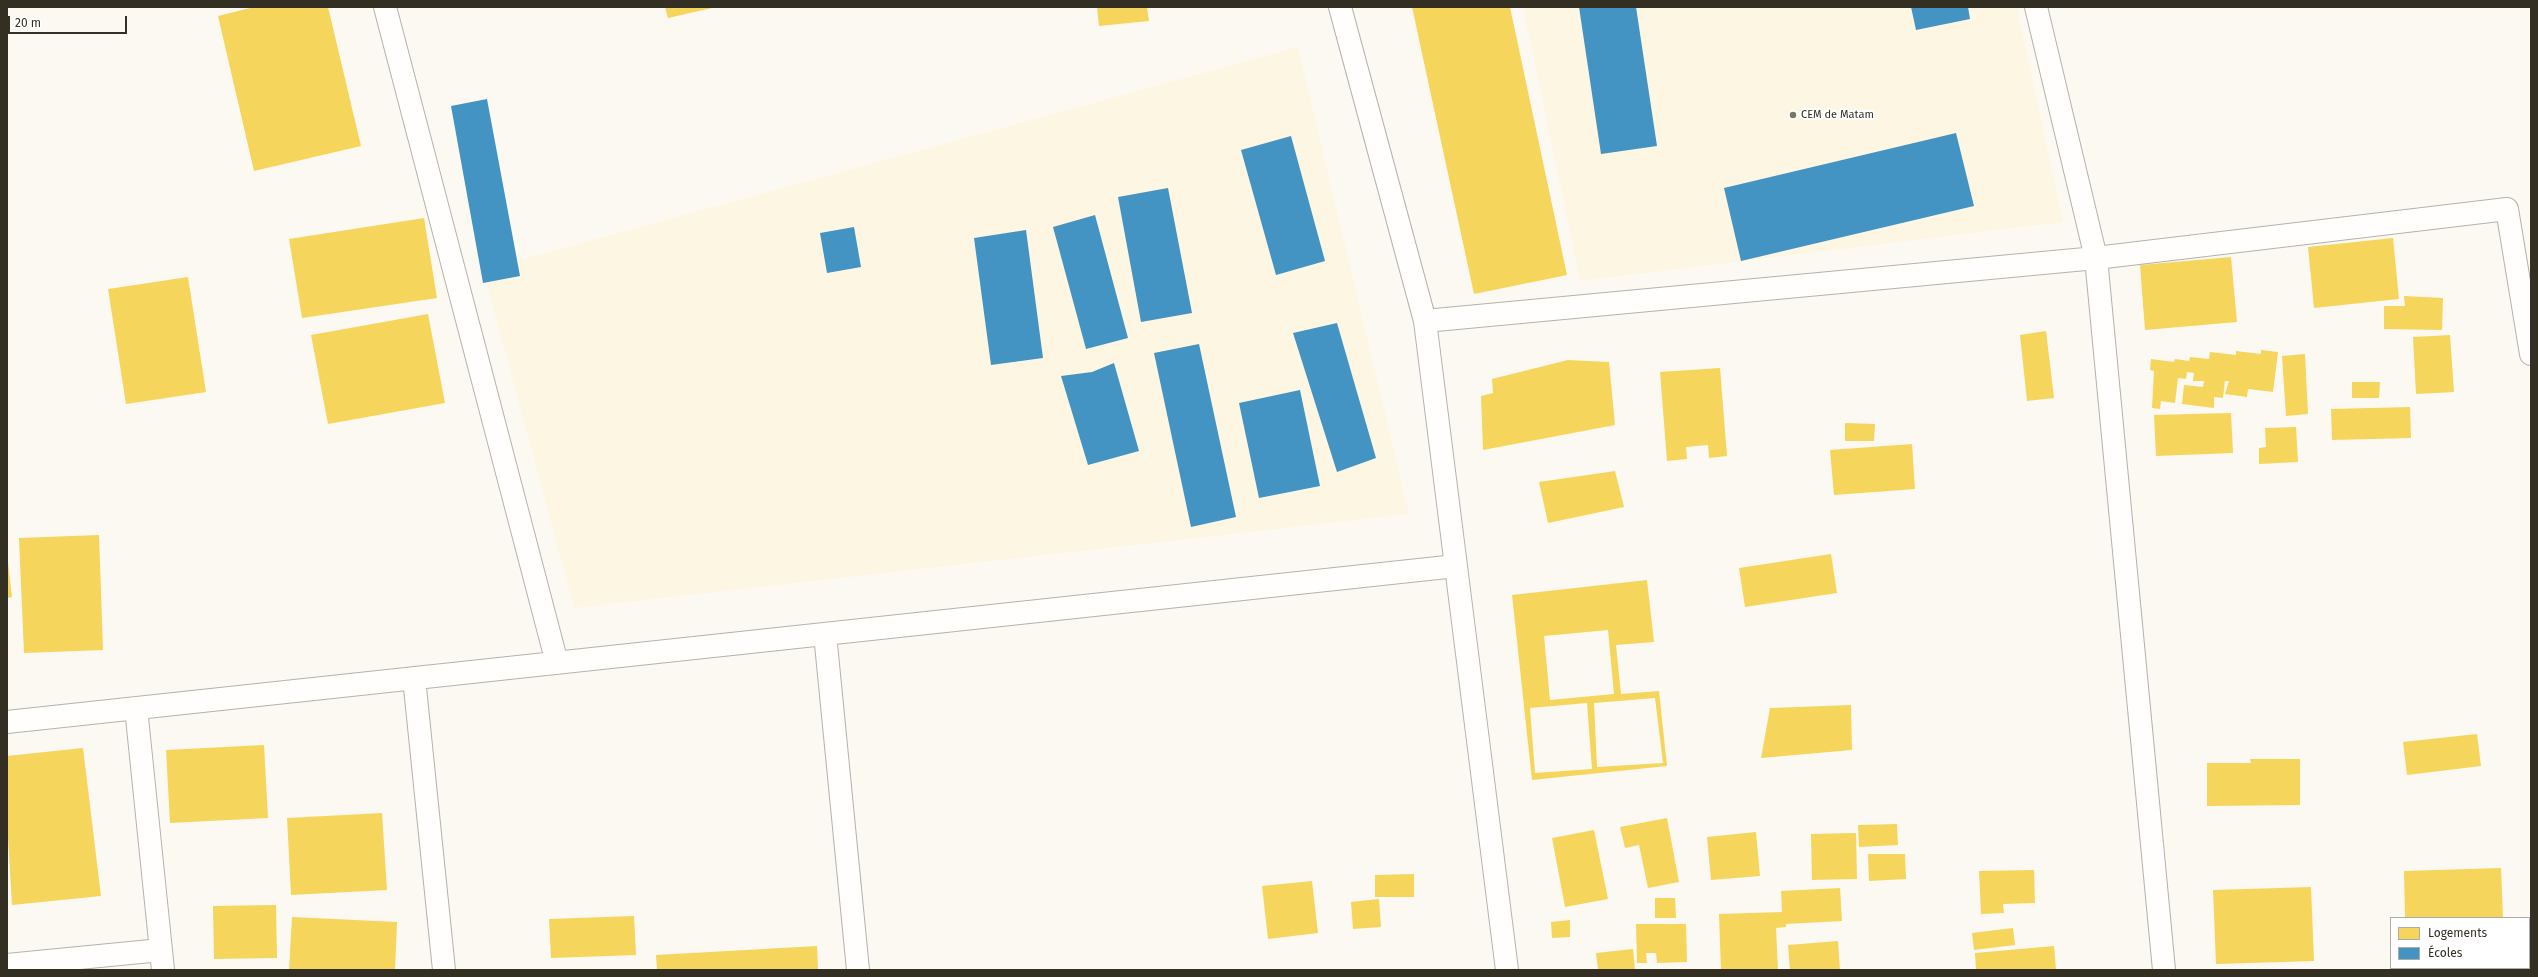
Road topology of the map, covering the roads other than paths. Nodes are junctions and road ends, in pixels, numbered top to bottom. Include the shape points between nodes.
1 (385, 7) edge
2 (1340, 7) edge
3 (2036, 7) edge
4 (2096, 258) junction
5 (1425, 320) junction
6 (2531, 354) edge
7 (1456, 566) junction
8 (825, 634) junction
9 (557, 663) junction
10 (414, 678) junction
11 (136, 708) junction
12 (7, 722) edge
13 (162, 960) edge
14 (7, 965) edge
15 (2531, 969) edge
16 (444, 970) edge
17 (858, 970) edge
18 (1507, 970) edge
19 (2164, 970) edge
20 (2520, 970) edge

1 - 9 street
2 - 5 street
3 - 4 street
4 - 5 street
4 - 6 street via 2507,209
4 - 19 street
5 - 7 street
7 - 8 street
7 - 18 street
8 - 9 street
8 - 17 street
9 - 10 street
10 - 11 street
10 - 16 street
11 - 12 street
11 - 13 street
13 - 14 street
15 - 20 street

